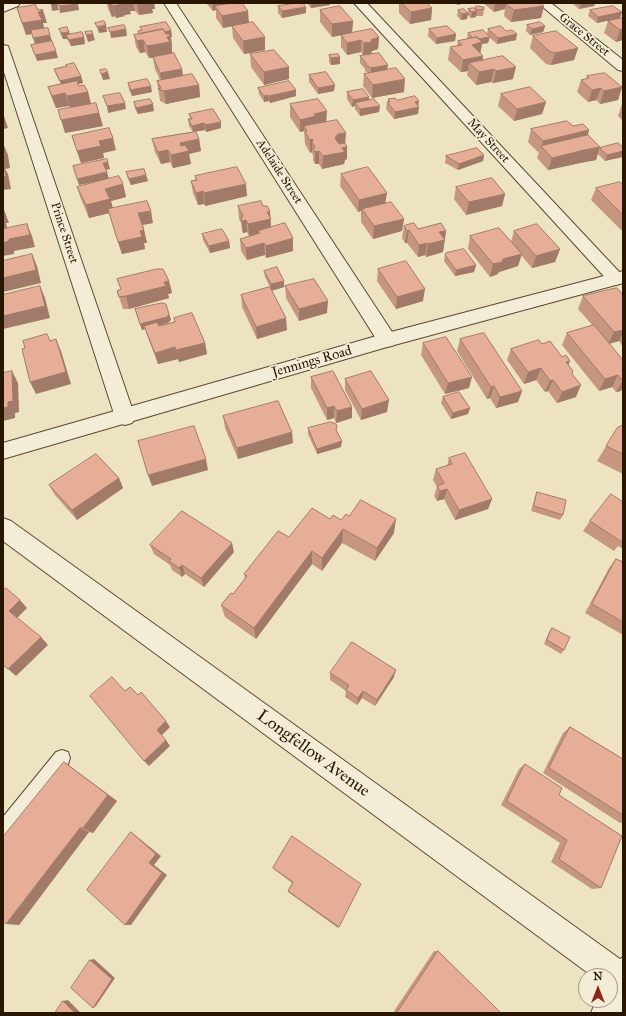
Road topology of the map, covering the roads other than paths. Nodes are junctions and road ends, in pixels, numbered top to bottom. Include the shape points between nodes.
1 (14, 3) edge
2 (170, 3) edge
3 (360, 3) edge
4 (544, 3) edge
5 (3, 8) edge
6 (3, 49) edge
7 (623, 67) edge
8 (619, 278) edge
9 (387, 340) junction
10 (125, 417) junction
11 (3, 451) edge
12 (3, 528) edge
13 (62, 758) dead end
14 (3, 830) edge
15 (622, 977) edge
16 (607, 1013) edge

1 - 5 street
2 - 9 street, Adelaide Street
3 - 8 street, May Street
4 - 7 street, Grace Street
6 - 10 street, Prince Street
8 - 9 street, Jennings Road
9 - 10 street, Jennings Road
10 - 11 street, Jennings Road
12 - 15 street, Longfellow Avenue
13 - 14 lane
15 - 16 street

